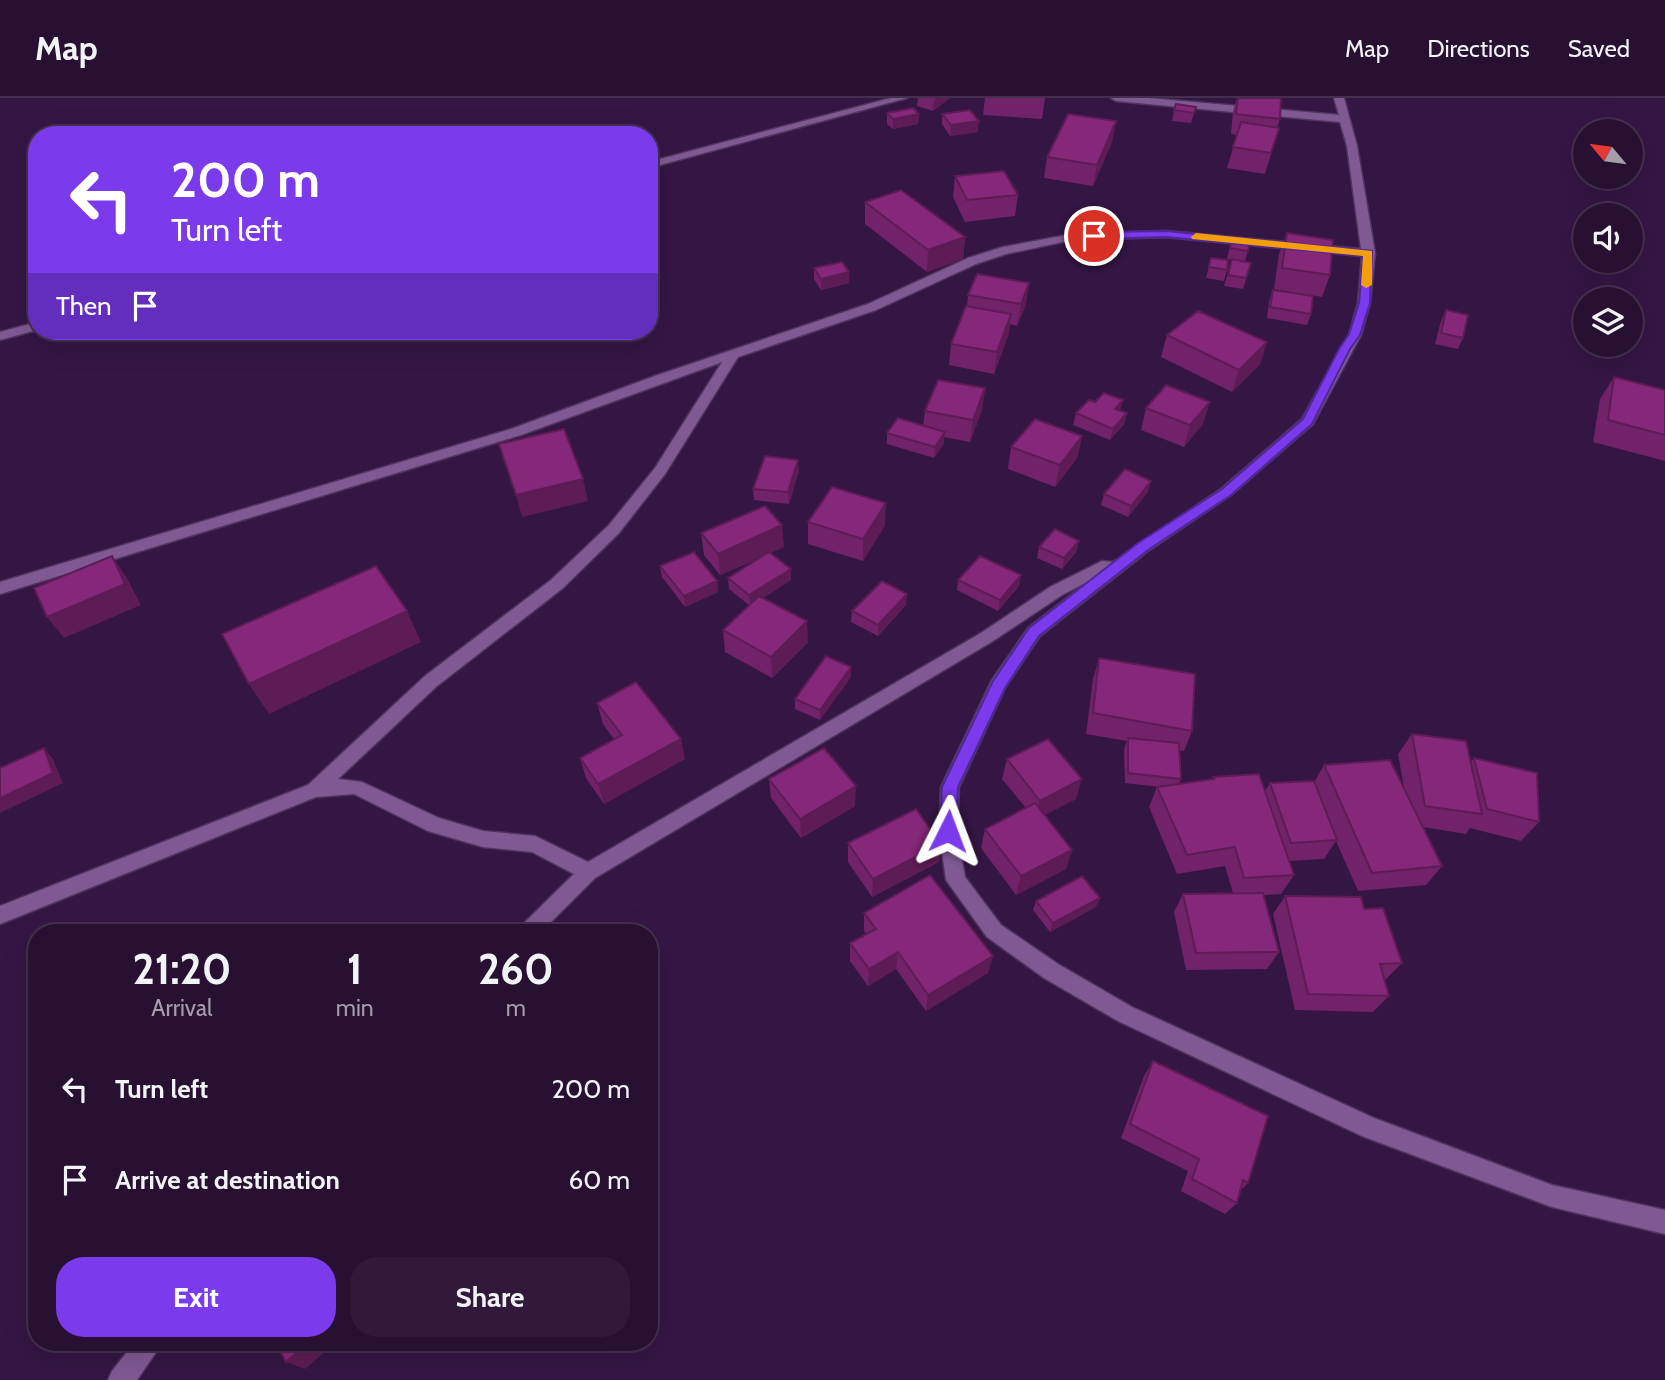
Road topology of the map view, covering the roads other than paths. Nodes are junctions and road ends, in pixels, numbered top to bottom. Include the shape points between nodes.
1 (902, 98) edge
2 (1116, 98) edge
3 (1339, 98) edge
4 (1345, 119) junction
5 (658, 163) edge
6 (1368, 253) junction
7 (28, 328) edge
8 (0, 336) edge
9 (733, 355) junction
10 (1143, 547) junction
11 (0, 588) edge
12 (314, 790) junction
13 (588, 872) junction
14 (0, 915) edge
15 (536, 924) edge
16 (1665, 1222) edge
17 (144, 1351) edge
18 (121, 1380) edge

1 - 5 street
2 - 4 street
3 - 4 street
4 - 6 street
6 - 9 street via 1166,234 1072,237 972,261 872,307
6 - 10 street via 1364,303 1355,335 1308,421 1227,492
7 - 8 street
9 - 11 street via 516,432
9 - 12 street via 660,471 614,529 557,584 431,681
10 - 13 street via 1056,591 988,637
10 - 16 street via 1034,632 998,685 950,787 948,831 956,880 994,931 1125,1014 1370,1128 1552,1196
12 - 13 street via 356,787 435,825 483,839 535,844
12 - 14 street
13 - 15 street
17 - 18 street

